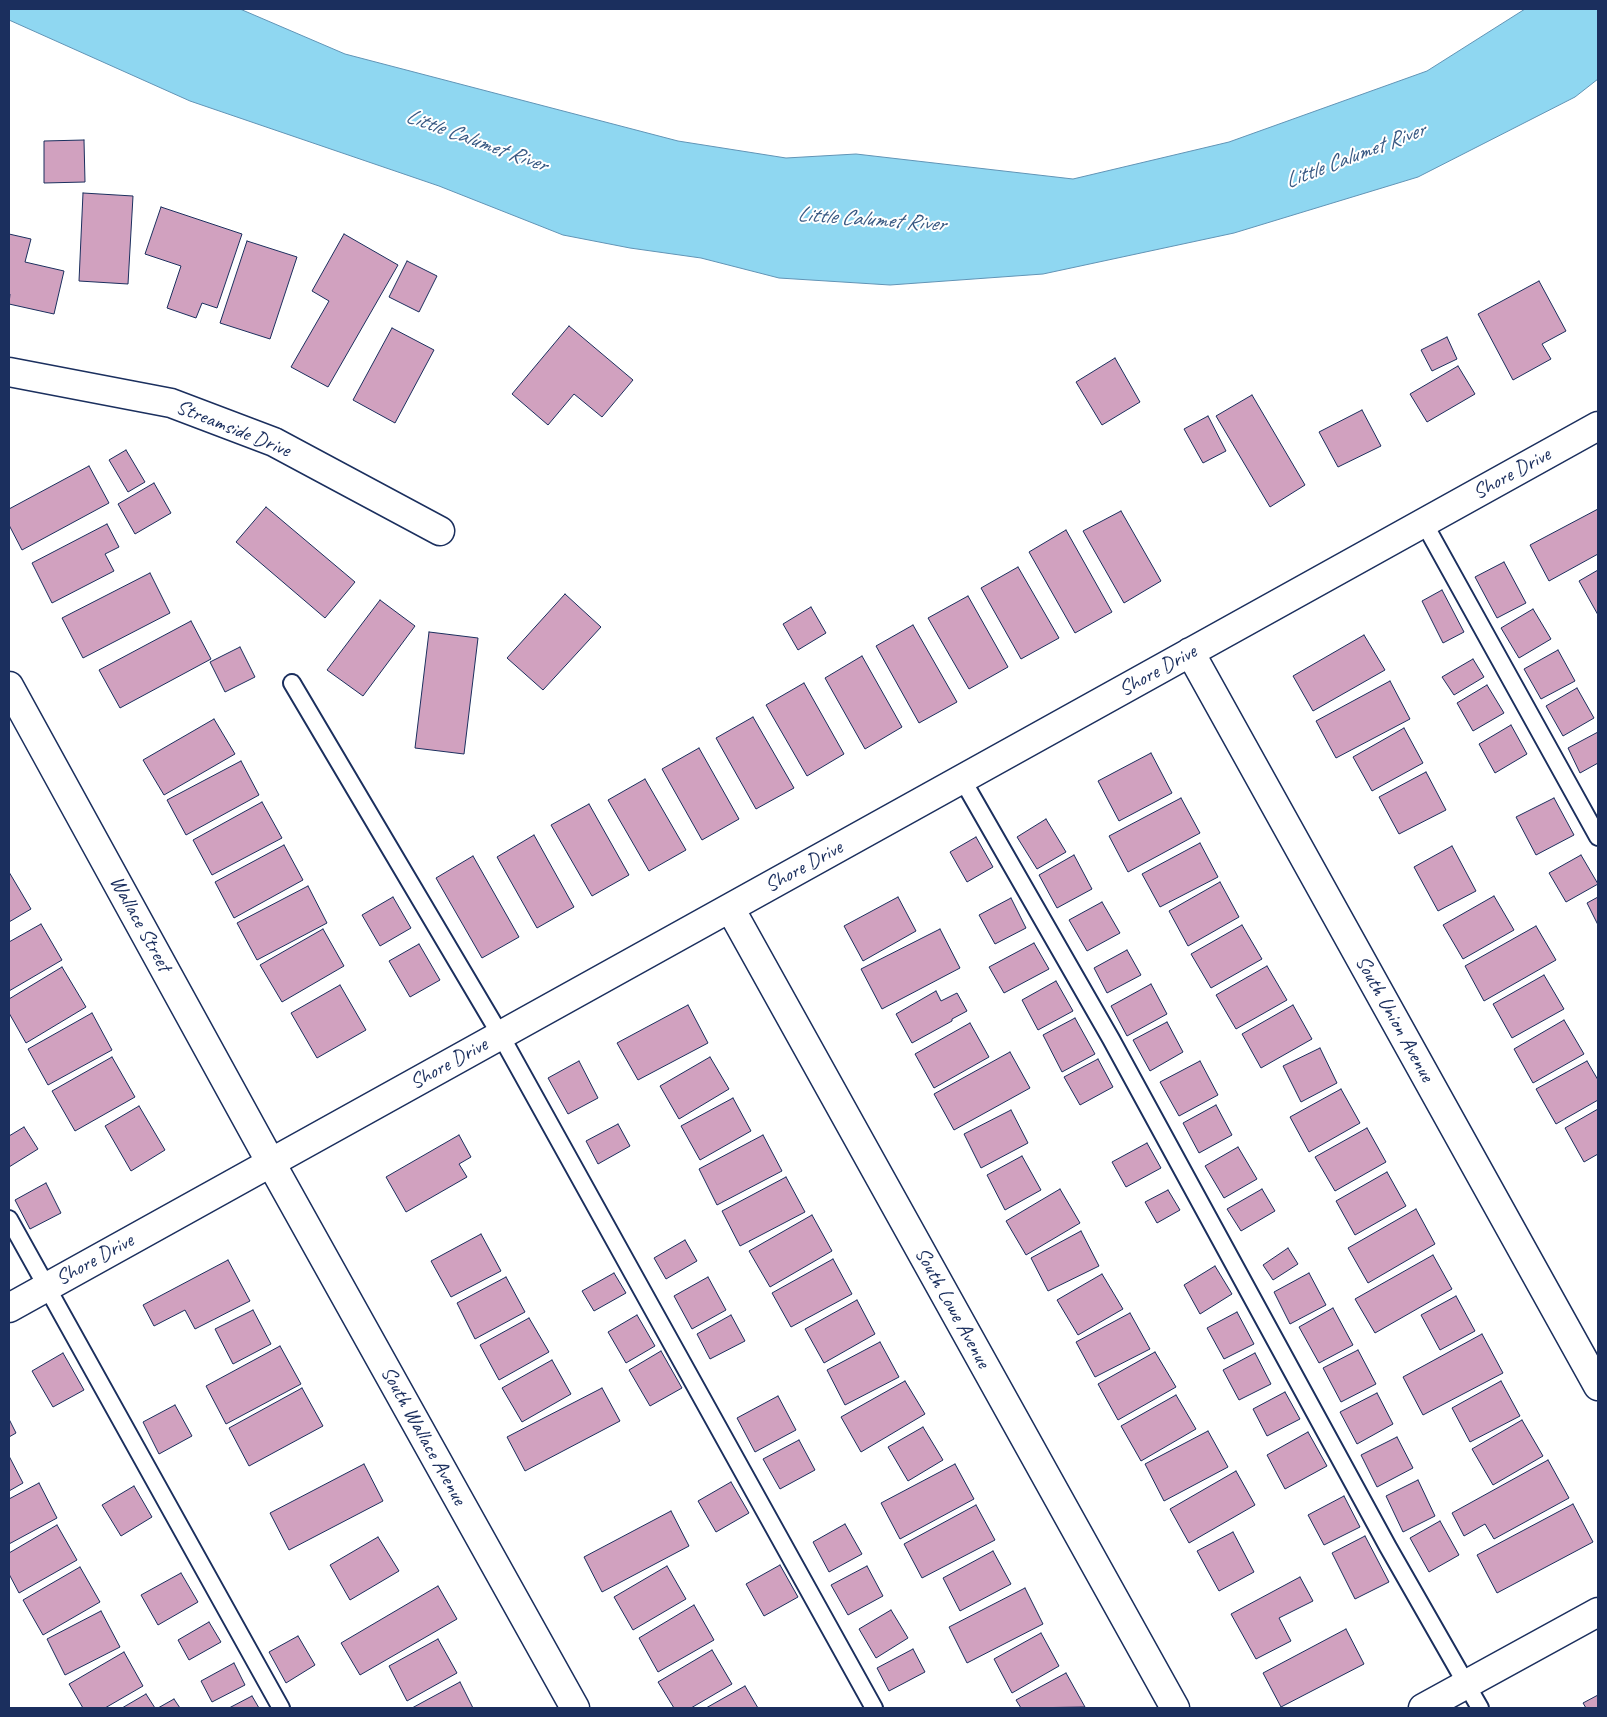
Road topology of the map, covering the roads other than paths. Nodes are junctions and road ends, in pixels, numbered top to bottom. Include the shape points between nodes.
1 (9, 372) edge
2 (1598, 426) edge
3 (1424, 523) junction
4 (440, 531) dead end
5 (1190, 652) junction
6 (292, 684) dead end
7 (9, 686) edge
8 (962, 779) junction
9 (1598, 837) edge
10 (730, 908) junction
11 (501, 1036) junction
12 (271, 1163) junction
13 (9, 1219) edge
14 (47, 1287) junction
15 (9, 1308) edge
16 (1598, 1386) edge
17 (1598, 1612) edge
18 (1467, 1684) junction
19 (281, 1708) edge
20 (575, 1708) edge
21 (874, 1708) edge
22 (1175, 1708) edge
23 (1423, 1708) edge
24 (1480, 1708) edge

1 - 4 street, Streamside Drive via 171,403 274,442
2 - 3 street, Shore Drive
3 - 5 street, Shore Drive
3 - 9 lane
5 - 8 street, Shore Drive
5 - 16 street, South Union Avenue
6 - 11 lane
7 - 12 street, Wallace Street
8 - 10 street, Shore Drive
8 - 18 lane via 1111,1039 1388,1547
10 - 11 street, Shore Drive
10 - 22 street, South Lowe Avenue
11 - 12 street, Shore Drive
11 - 21 lane
12 - 14 street, Shore Drive
12 - 20 street, South Wallace Avenue
13 - 14 lane
14 - 15 street, Shore Drive
14 - 19 lane
17 - 18 street
18 - 23 street
18 - 24 lane

